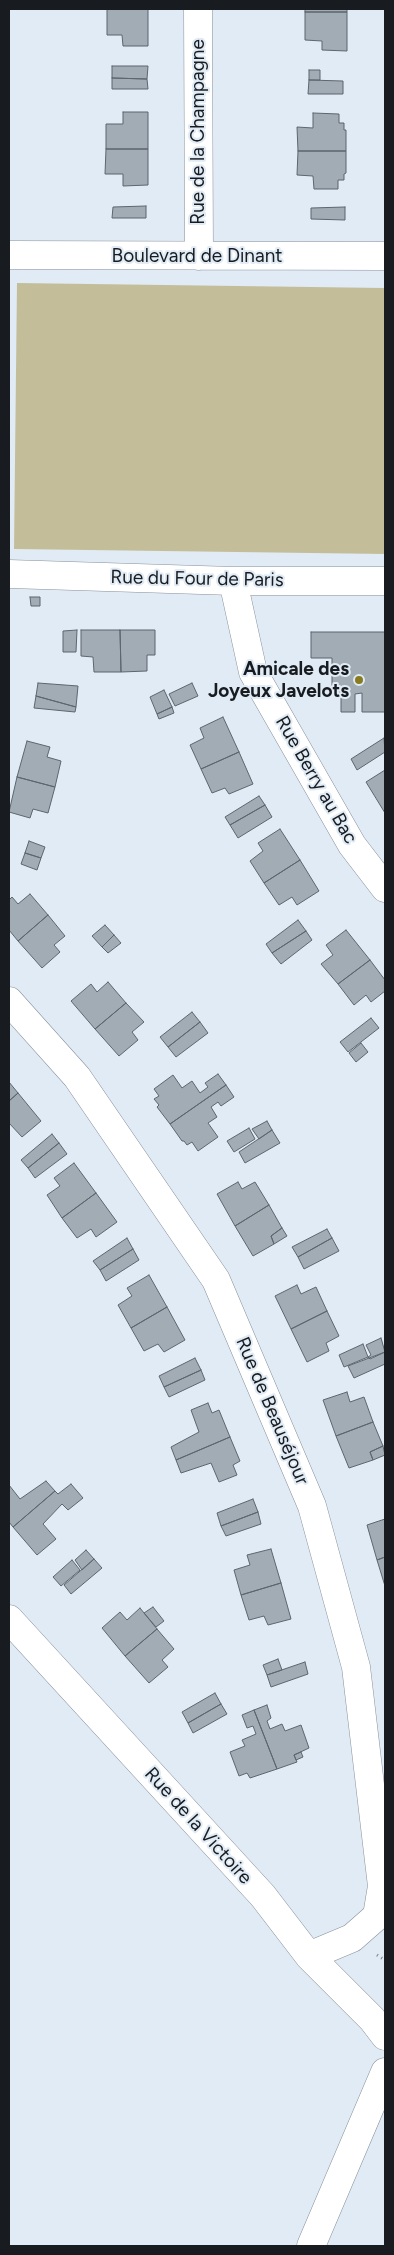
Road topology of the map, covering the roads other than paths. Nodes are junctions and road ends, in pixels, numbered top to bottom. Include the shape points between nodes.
1 (198, 9) edge
2 (9, 255) edge
3 (198, 256) junction
4 (385, 256) edge
5 (9, 574) edge
6 (233, 580) junction
7 (385, 581) edge
8 (385, 888) edge
9 (9, 1001) edge
10 (9, 1619) edge
11 (310, 1956) junction
12 (385, 2036) edge
13 (385, 2072) edge
14 (311, 2246) edge

1 - 3 street, Rue de la Champagne
2 - 3 street, Boulevard de Dinant
3 - 4 street, Boulevard de Dinant
5 - 6 street, Rue du Four de Paris
6 - 7 street, Rue du Four de Paris
6 - 8 street, Rue Berry au Bac via 253,672 352,845
9 - 11 street, Rue de Beauséjour via 77,1077 216,1280 312,1506 356,1667 382,1886 377,1916 352,1938
10 - 11 street, Rue de la Victoire via 263,1896
11 - 12 street, Rue de la Victoire
13 - 14 street

